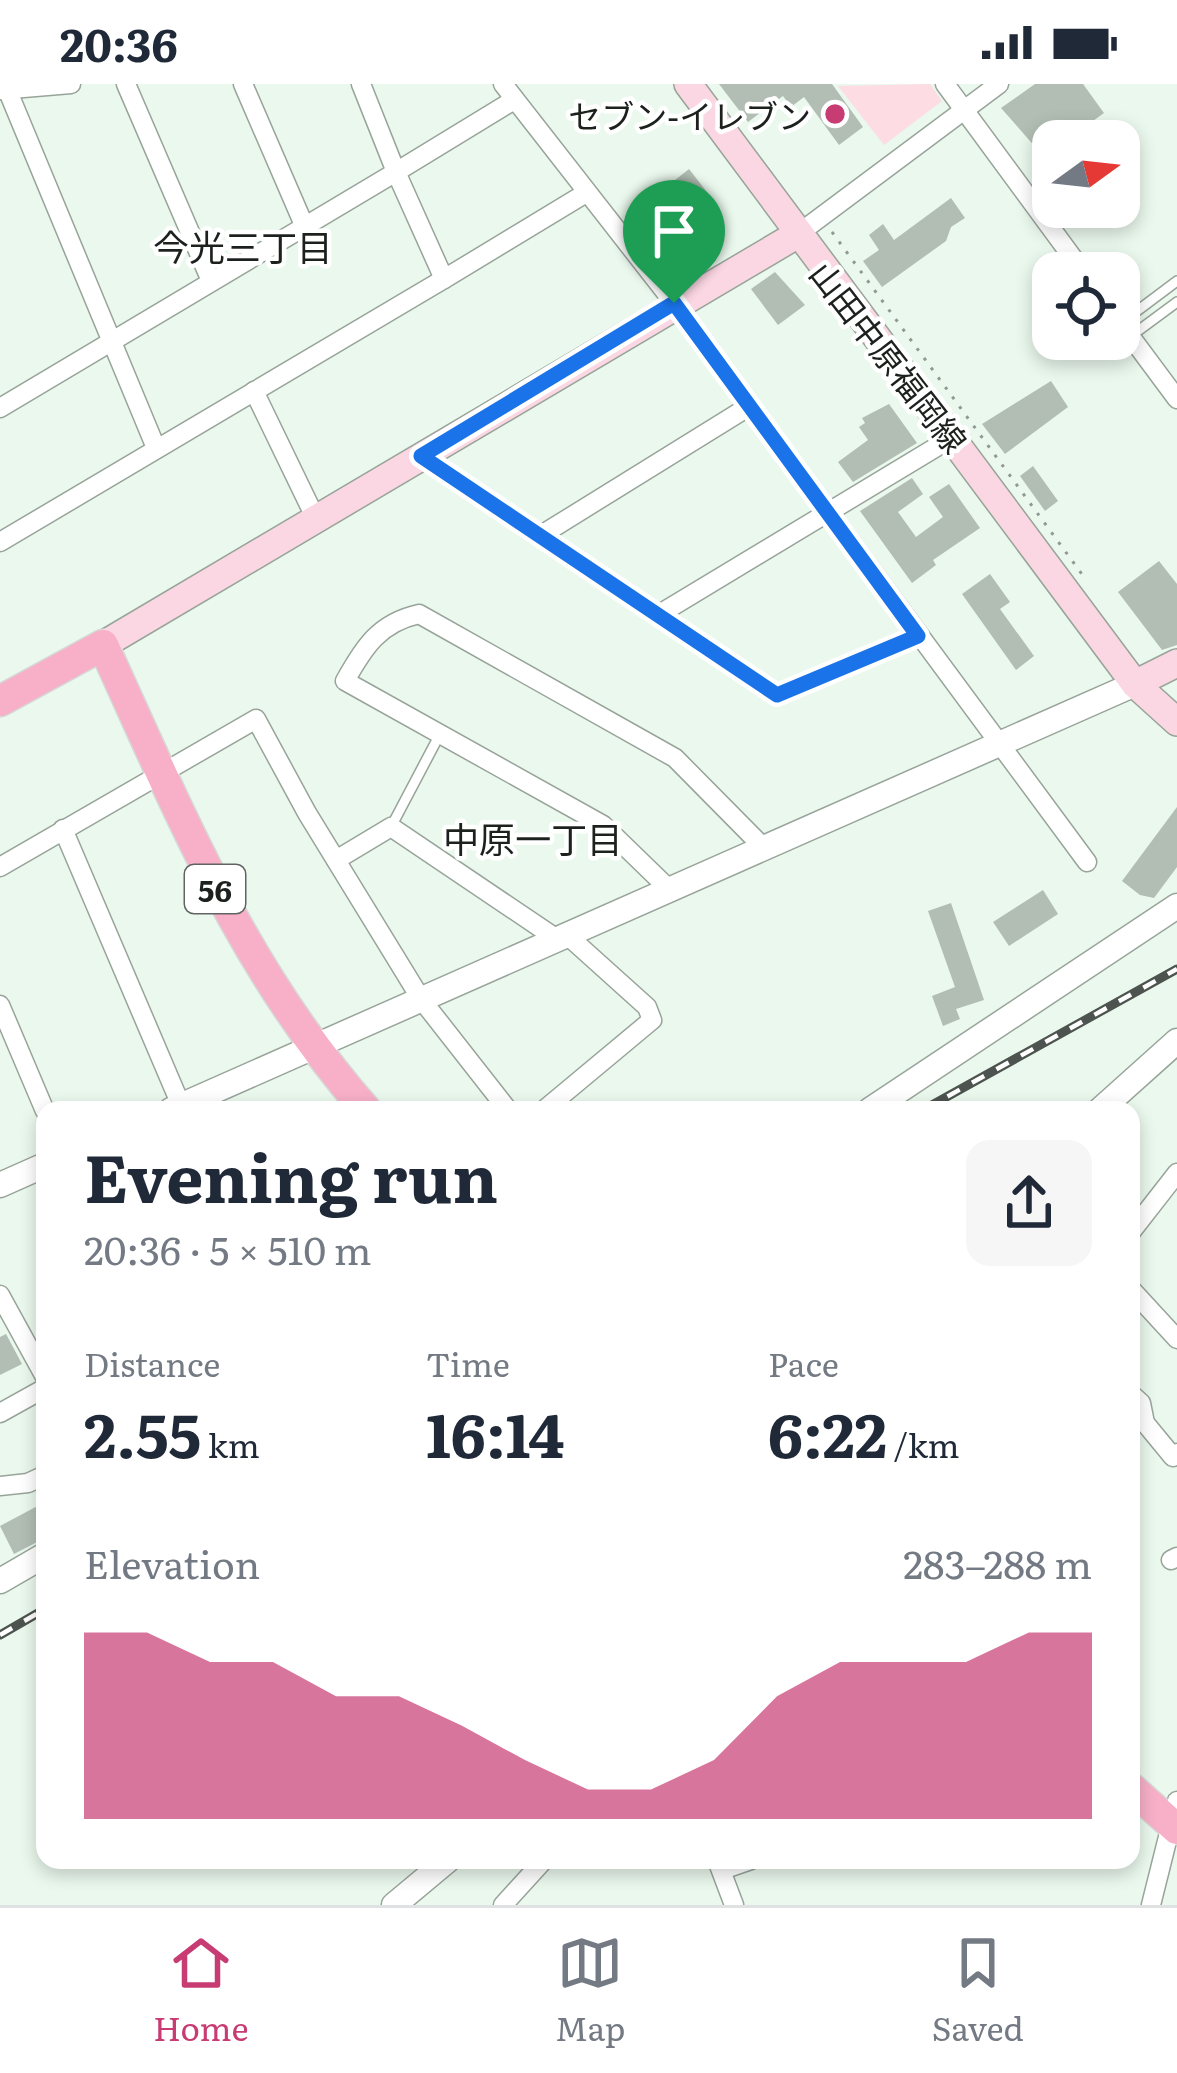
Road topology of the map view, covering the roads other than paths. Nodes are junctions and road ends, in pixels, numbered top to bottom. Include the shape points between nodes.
1 (71, 84) edge
2 (126, 84) edge
3 (243, 84) edge
4 (361, 84) edge
5 (688, 84) edge
6 (945, 84) edge
7 (999, 84) edge
8 (4, 90) edge
9 (509, 92) edge
10 (964, 110) junction
11 (396, 172) junction
12 (586, 193) junction
13 (304, 225) junction
14 (798, 234) junction
15 (1069, 252) edge
16 (444, 279) junction
17 (211, 281) junction
18 (1177, 281) edge
19 (1177, 302) edge
20 (674, 303) junction
21 (1140, 313) edge
22 (1140, 319) edge
23 (112, 341) junction
24 (1140, 350) edge
25 (0, 382) edge
26 (254, 391) junction
27 (1177, 399) edge
28 (4, 405) edge
29 (748, 407) junction
30 (953, 437) junction
31 (156, 448) junction
32 (421, 456) junction
33 (826, 512) junction
34 (314, 515) junction
35 (543, 534) junction
36 (0, 542) edge
37 (658, 615) junction
38 (918, 636) junction
39 (103, 644) junction
40 (1177, 663) edge
41 (1135, 683) junction
42 (2, 694) edge
43 (1177, 722) edge
44 (440, 734) junction
45 (997, 742) junction
46 (161, 771) junction
47 (391, 827) junction
48 (63, 829) junction
49 (763, 848) junction
50 (336, 860) junction
51 (1087, 862) dead end
52 (0, 867) edge
53 (669, 890) junction
54 (1177, 906) edge
55 (562, 937) junction
56 (421, 999) junction
57 (0, 1005) edge
58 (1177, 1041) edge
59 (310, 1047) junction
60 (41, 1101) edge
61 (175, 1101) edge
62 (195, 1101) edge
63 (358, 1101) edge
64 (501, 1101) edge
65 (555, 1101) edge
66 (884, 1101) edge
67 (1110, 1101) edge
68 (36, 1170) edge
69 (1177, 1173) edge
70 (0, 1185) edge
71 (1140, 1220) edge
72 (0, 1295) edge
73 (1140, 1299) edge
74 (1177, 1339) edge
75 (36, 1361) edge
76 (36, 1393) edge
77 (1140, 1402) edge
78 (0, 1413) edge
79 (1177, 1453) edge
80 (36, 1479) edge
81 (0, 1486) edge
82 (36, 1560) edge
83 (0, 1581) edge
84 (1140, 1794) edge
85 (1175, 1818) edge
86 (437, 1869) edge
87 (536, 1869) edge
88 (721, 1869) edge
89 (394, 1905) edge
90 (503, 1905) edge
91 (734, 1905) edge
92 (1151, 1905) edge

1 - 8 street
2 - 17 street
3 - 13 street
4 - 11 street
5 - 14 main road
6 - 10 street
7 - 10 street
8 - 23 street
9 - 11 street
9 - 12 street
10 - 14 street
10 - 15 street
11 - 13 street
11 - 16 street
12 - 16 street
12 - 20 street
13 - 17 street
14 - 20 main road, 山田中原福岡線
14 - 30 main road, 山田中原福岡線
16 - 26 street
17 - 23 street
18 - 21 lane
19 - 22 lane
20 - 29 street
20 - 32 main road, 山田中原福岡線
23 - 28 street
23 - 31 street
24 - 27 street
25 - 28 street
26 - 31 street
26 - 34 street
29 - 33 street
29 - 35 street
30 - 33 street
30 - 41 main road, 山田中原福岡線
31 - 36 street
32 - 34 main road, 山田中原福岡線
32 - 35 street
33 - 37 street
33 - 38 street
34 - 39 main road, 山田中原福岡線
35 - 37 street
37 - 38 street via 777,695
38 - 45 street
39 - 42 main road
39 - 46 main road, 56
40 - 41 main road
41 - 43 main road, 山田中原福岡線
41 - 45 street
44 - 47 lane
44 - 49 street via 345,681 364,647 396,619 419,614 675,758
44 - 53 street via 603,825
45 - 49 street
45 - 51 street
46 - 48 street
46 - 50 street via 256,719
46 - 59 main road, 56 via 230,920
47 - 50 street
47 - 55 street
48 - 52 street
48 - 61 street
49 - 53 street
50 - 56 street
53 - 55 street
54 - 66 street
55 - 56 street
55 - 65 street via 647,1007 652,1020
56 - 59 street
56 - 64 street
57 - 60 street
58 - 67 street
59 - 62 street
59 - 63 main road, 56
68 - 70 street
69 - 71 street
72 - 75 street
73 - 74 street
76 - 78 street
77 - 79 street via 1145,1423
80 - 81 street
82 - 83 street
84 - 85 main road
85 - 92 street
86 - 89 street
87 - 90 street
88 - 91 street

